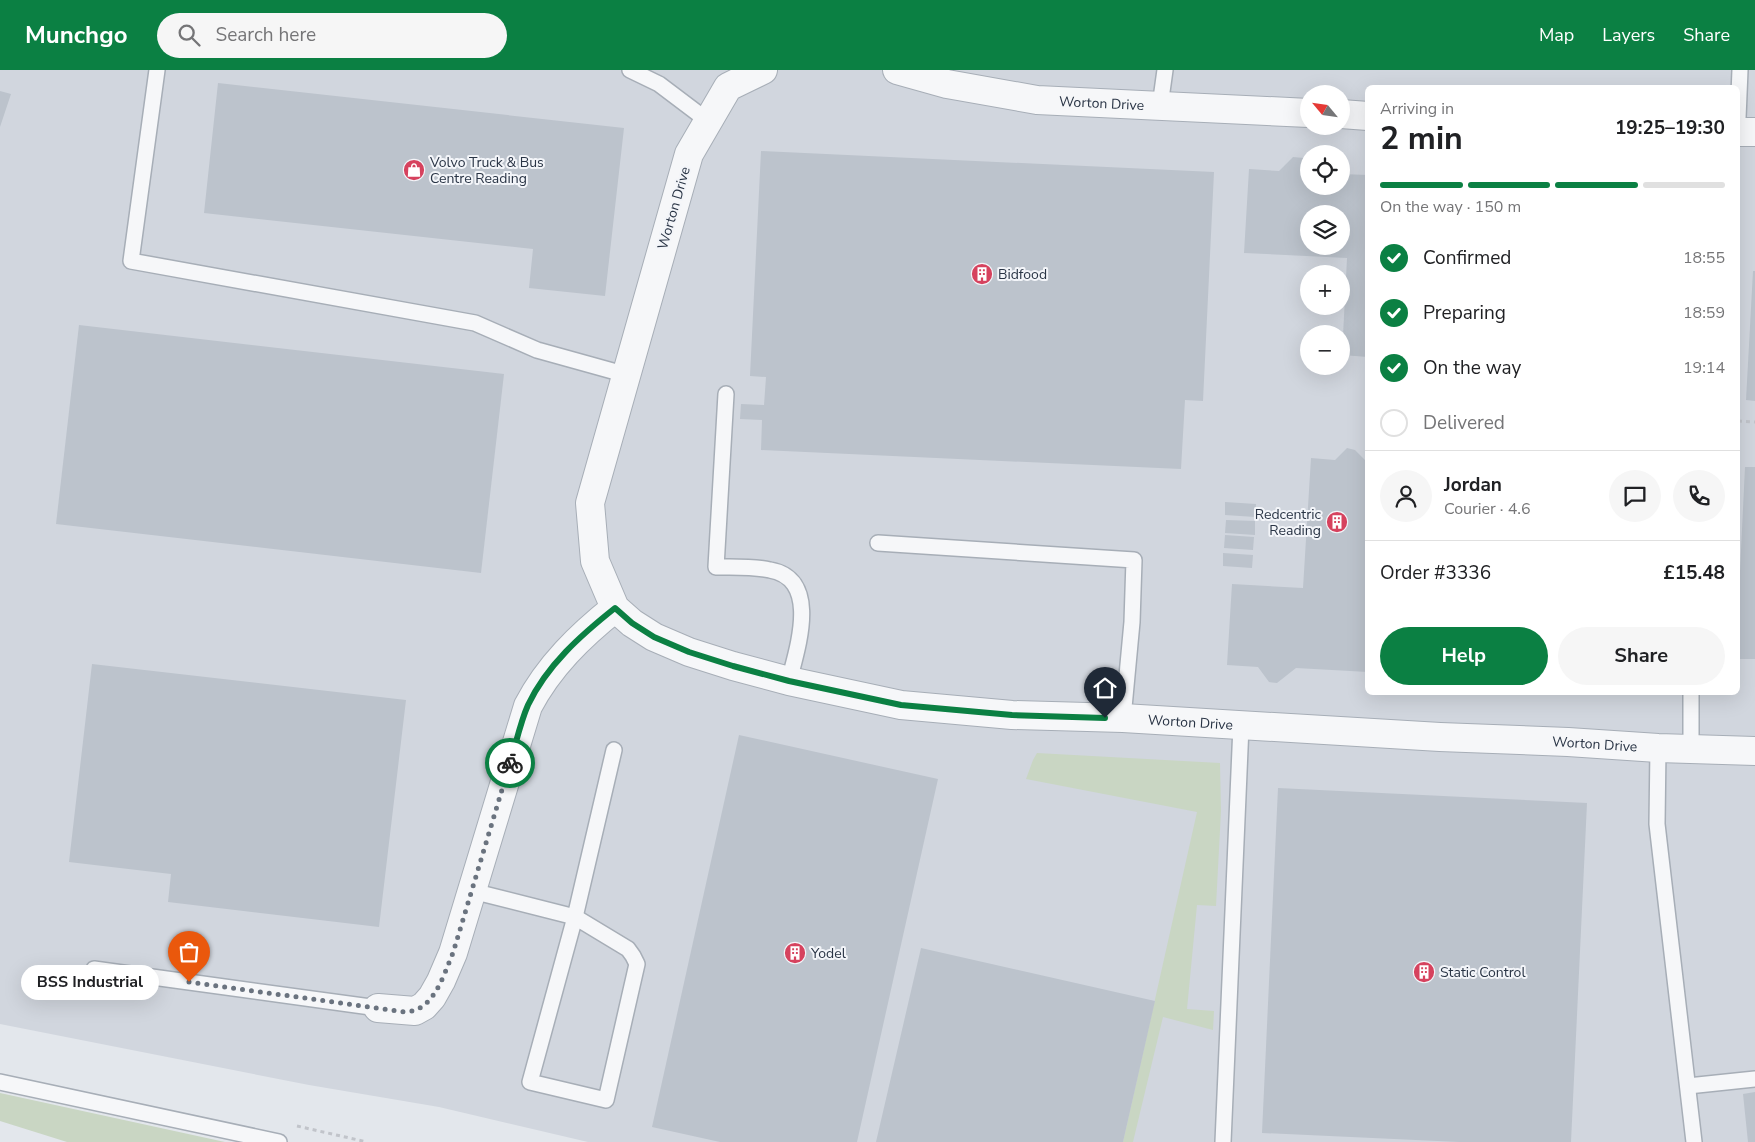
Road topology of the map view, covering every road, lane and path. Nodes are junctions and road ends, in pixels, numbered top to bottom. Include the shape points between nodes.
1 (157, 70) edge
2 (630, 70) edge
3 (763, 70) edge
4 (897, 70) edge
5 (1165, 70) edge
6 (1740, 70) edge
7 (1739, 85) edge
8 (1160, 106) junction
9 (1300, 113) edge
10 (1350, 115) edge
11 (1365, 116) edge
12 (708, 121) junction
13 (1740, 132) edge
14 (1755, 132) edge
15 (627, 374) junction
16 (726, 394) dead end
17 (1740, 421) edge
18 (1755, 422) edge
19 (878, 543) dead end
20 (615, 608) junction
21 (789, 681) junction
22 (1691, 695) edge
23 (1123, 718) junction
24 (1241, 726) junction
25 (1658, 748) junction
26 (1691, 749) junction
27 (614, 750) dead end
28 (1755, 751) edge
29 (472, 891) junction
30 (575, 918) junction
31 (94, 969) dead end
32 (378, 1008) joint
33 (1755, 1079) edge
34 (0, 1082) edge
35 (1688, 1086) junction
36 (279, 1142) edge
37 (1224, 1142) edge
38 (1694, 1142) edge

1 - 15 lane via 131,261 475,323 537,350
2 - 12 lane via 659,84
3 - 12 street, Worton Drive via 728,87
4 - 8 street, Worton Drive via 947,84 1037,100
5 - 8 lane
6 - 7 lane
8 - 9 street, Worton Drive
10 - 11 street
12 - 15 street, Worton Drive via 689,154
13 - 14 street
15 - 20 street, Worton Drive via 590,503 595,561
16 - 21 lane via 716,567 771,570 792,583 802,612 802,627
17 - 18 path
19 - 23 lane via 1134,560
20 - 21 street, Worton Drive via 654,637 698,655
20 - 29 street via 592,626 547,673 528,706
21 - 23 street, Worton Drive via 901,705 1012,715
22 - 26 lane
23 - 24 street, Worton Drive
24 - 25 street, Worton Drive
24 - 37 lane
25 - 26 street, Worton Drive
25 - 35 lane via 1657,824
26 - 28 street, Worton Drive
27 - 30 lane
29 - 30 lane
29 - 32 street via 453,953 432,997 415,1011
30 - 30 lane via 530,1082 606,1100 637,964 628,949
31 - 32 lane
33 - 35 lane
34 - 36 lane
35 - 38 lane

